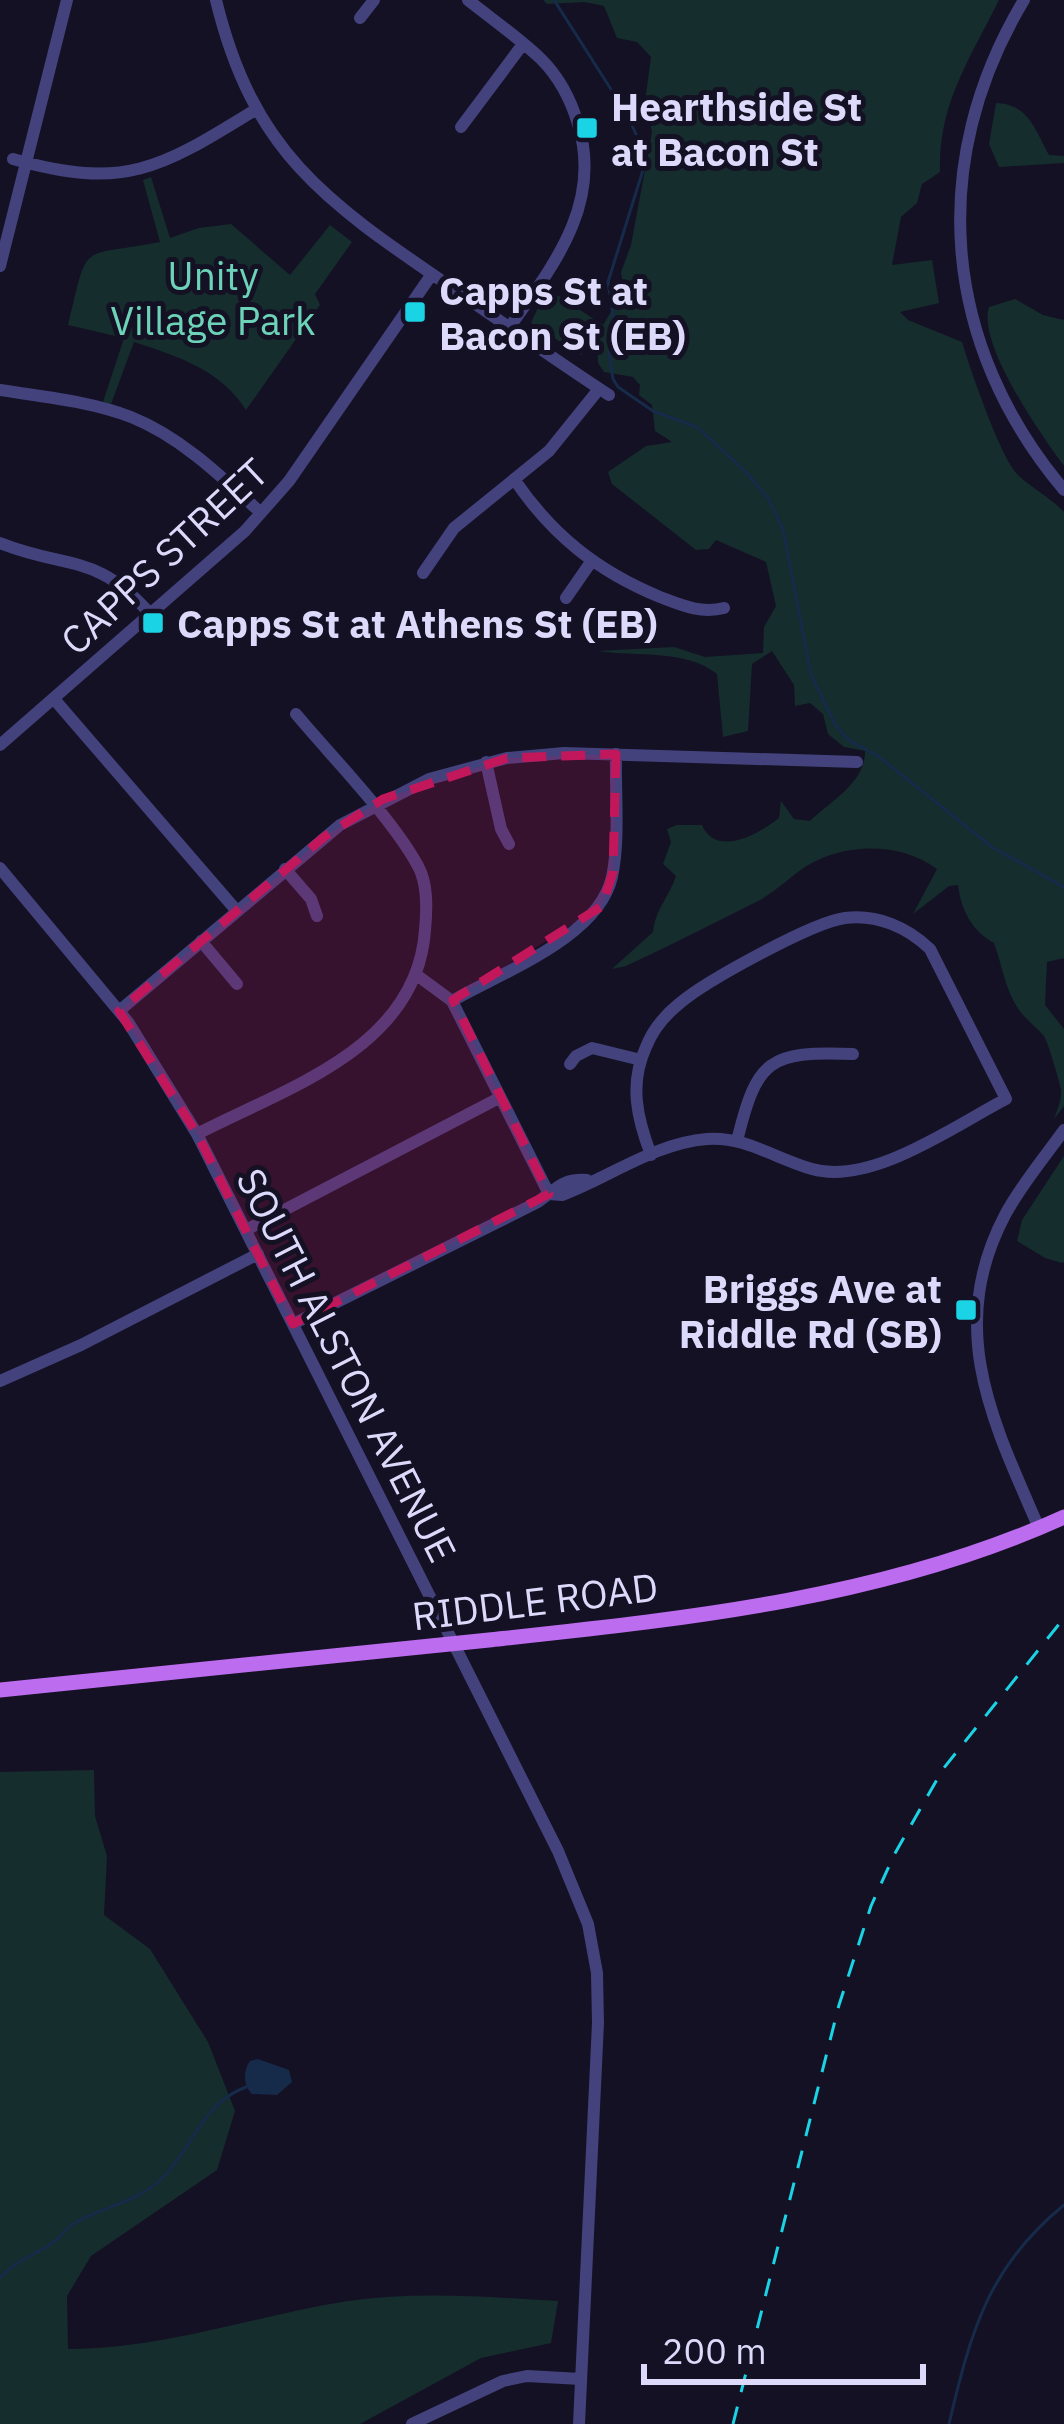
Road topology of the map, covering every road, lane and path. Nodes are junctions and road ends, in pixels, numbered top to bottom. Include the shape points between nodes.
1 (67, 0) edge
2 (216, 0) edge
3 (374, 0) edge
4 (469, 0) edge
5 (1024, 0) edge
6 (359, 18) dead end
7 (524, 44) junction
8 (255, 110) junction
9 (461, 127) dead end
10 (20, 161) junction
11 (0, 266) edge
12 (432, 274) junction
13 (509, 328) junction
14 (0, 390) edge
15 (514, 479) junction
16 (1064, 490) edge
17 (261, 513) junction
18 (0, 543) edge
19 (591, 562) junction
20 (423, 573) dead end
21 (566, 598) dead end
22 (724, 608) dead end
23 (151, 615) junction
24 (54, 699) junction
25 (296, 714) dead end
26 (0, 746) edge
27 (616, 754) junction
28 (486, 762) junction
29 (857, 762) dead end
30 (373, 805) junction
31 (509, 844) dead end
32 (0, 868) edge
33 (285, 869) junction
34 (236, 910) junction
35 (317, 916) dead end
36 (201, 941) junction
37 (418, 976) junction
38 (237, 984) dead end
39 (452, 1001) junction
40 (119, 1011) junction
41 (853, 1054) dead end
42 (640, 1060) junction
43 (569, 1064) dead end
44 (499, 1098) junction
45 (1064, 1130) edge
46 (197, 1134) junction
47 (737, 1141) junction
48 (651, 1155) junction
49 (549, 1194) junction
50 (246, 1229) junction
51 (258, 1254) junction
52 (293, 1324) junction
53 (0, 1381) edge
54 (1064, 1516) edge
55 (1039, 1528) junction
56 (454, 1644) junction
57 (0, 1690) edge
58 (581, 2379) junction
59 (412, 2424) edge
60 (579, 2424) edge

1 - 10 street
2 - 8 street
3 - 6 street
4 - 7 street
5 - 16 street via 972,121 961,250 971,316 997,389
7 - 9 street
7 - 13 street via 568,97 585,182 570,235
8 - 10 street via 184,152 118,175
8 - 12 street via 316,188
10 - 11 street
12 - 13 street
12 - 17 street, CAPPS STREET
13 - 15 street via 604,392
14 - 17 street via 143,422
15 - 19 street via 545,522
15 - 20 street via 454,528
17 - 23 street, CAPPS STREET
18 - 23 street via 103,572
19 - 21 street
19 - 22 street via 674,602
23 - 24 street, CAPPS STREET
24 - 26 street, CAPPS STREET
24 - 34 street
25 - 30 street
27 - 28 street
27 - 29 street
27 - 39 street via 614,864 602,906 583,926
28 - 30 street
28 - 31 street
30 - 33 street
30 - 37 street via 421,875
32 - 40 street, SOUTH ALSTON AVENUE
33 - 34 street
33 - 35 street
34 - 36 street
36 - 38 street
36 - 40 street
37 - 39 street
37 - 46 street via 362,1046
39 - 44 street
40 - 46 street, SOUTH ALSTON AVENUE
41 - 47 street via 801,1053 766,1068 747,1097
42 - 43 street via 592,1048
42 - 47 street via 656,1028 690,995 830,922 861,918 899,927 930,950 1006,1099 858,1171 810,1168
42 - 48 street via 637,1110
44 - 49 street
44 - 50 street
45 - 55 street via 1004,1217 977,1317 986,1402
46 - 50 street, SOUTH ALSTON AVENUE
47 - 48 street via 699,1140
48 - 49 street via 577,1190
49 - 52 street
50 - 51 street, SOUTH ALSTON AVENUE
51 - 52 street, SOUTH ALSTON AVENUE
51 - 53 street
52 - 56 street, SOUTH ALSTON AVENUE
54 - 55 main road, RIDDLE ROAD
55 - 56 main road, RIDDLE ROAD via 949,1562 824,1593
56 - 57 main road, RIDDLE ROAD
56 - 58 street, SOUTH ALSTON AVENUE via 558,1851 594,1952 598,2060
58 - 59 street via 503,2381
58 - 60 street, SOUTH ALSTON AVENUE

